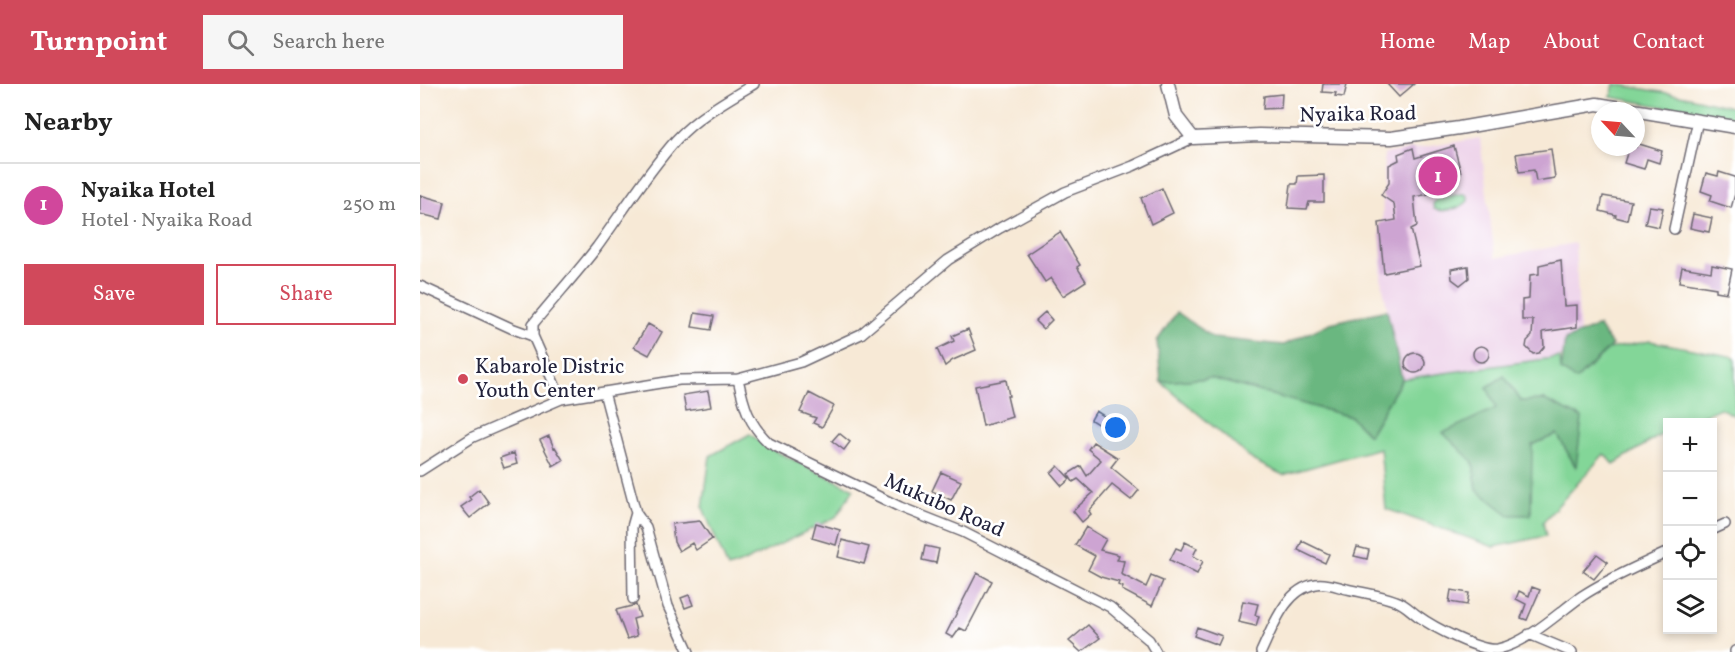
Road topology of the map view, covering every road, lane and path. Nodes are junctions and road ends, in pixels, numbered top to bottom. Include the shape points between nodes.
1 (754, 84) edge
2 (1168, 84) edge
3 (1698, 120) junction
4 (1735, 127) edge
5 (1192, 138) junction
6 (1674, 229) dead end
7 (420, 286) edge
8 (533, 336) junction
9 (738, 379) junction
10 (604, 392) junction
11 (561, 399) junction
12 (420, 471) edge
13 (636, 513) junction
14 (1725, 524) dead end
15 (1717, 528) edge
16 (1663, 554) edge
17 (633, 599) dead end
18 (1529, 634) junction
19 (689, 652) edge
20 (1156, 652) edge
21 (1261, 652) edge
22 (1572, 652) edge

1 - 8 street via 676,140 532,324
2 - 5 street via 1176,116
3 - 4 street, Nyaika Road
3 - 5 street, Nyaika Road via 1597,104 1390,138
3 - 6 street
5 - 9 street via 1065,192 1000,228 948,260 861,334 801,362
7 - 8 street
8 - 11 street
9 - 10 street via 679,380
9 - 20 street, Mukubo Road via 746,410 756,430 769,443 900,507 963,532 1110,607 1149,640
10 - 11 street
10 - 13 street
11 - 12 street via 473,437
13 - 17 street via 632,527
13 - 19 street via 646,527 668,606
14 - 15 street
16 - 18 street via 1607,581
18 - 21 street via 1495,650 1478,646 1430,624 1396,601 1317,583 1289,599
18 - 22 street

